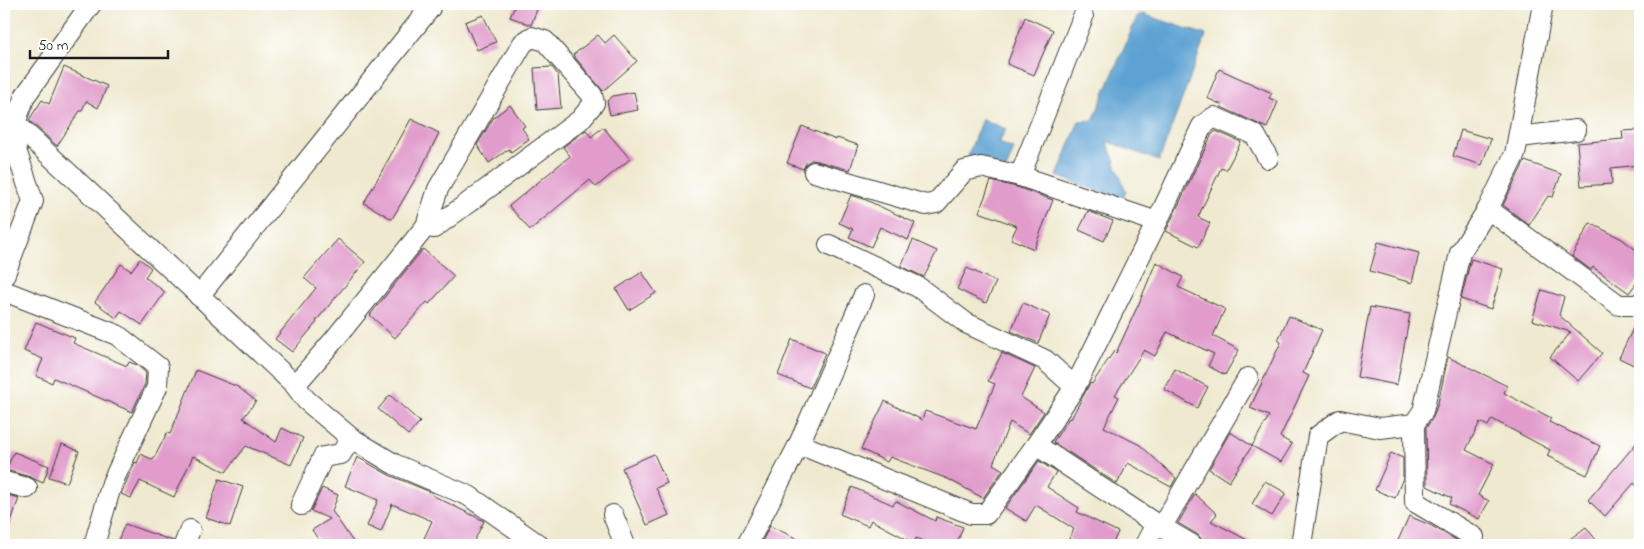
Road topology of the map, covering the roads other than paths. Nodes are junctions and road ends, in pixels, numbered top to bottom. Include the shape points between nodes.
1 (91, 4) edge
2 (1543, 4) edge
3 (430, 8) dead end
4 (1083, 17) dead end
5 (9, 120) edge
6 (1576, 130) dead end
7 (1520, 137) junction
8 (1268, 158) dead end
9 (814, 172) dead end
10 (1020, 176) junction
11 (1488, 210) junction
12 (1157, 222) junction
13 (426, 226) junction
14 (829, 245) dead end
15 (4, 276) edge
16 (4, 290) edge
17 (864, 295) dead end
18 (199, 296) junction
19 (1640, 303) edge
20 (1248, 378) dead end
21 (295, 385) junction
22 (1075, 387) junction
23 (1414, 424) junction
24 (351, 438) junction
25 (798, 444) junction
26 (1036, 445) junction
27 (4, 482) edge
28 (27, 488) dead end
29 (301, 505) dead end
30 (613, 515) dead end
31 (1159, 526) junction
32 (1474, 537) dead end
33 (94, 545) edge
34 (539, 545) edge
35 (625, 545) edge
36 (747, 545) edge
37 (1145, 545) edge
38 (1192, 545) edge
39 (1302, 545) edge

1 - 5 street
2 - 7 street
3 - 18 street
4 - 10 street
5 - 15 street via 33,201
5 - 18 street
6 - 7 street
7 - 11 street via 1516,154
8 - 12 street via 1255,135 1214,117 1202,126
9 - 10 street via 926,205 936,204 964,171 981,167
10 - 12 street
11 - 19 street via 1619,305
11 - 23 street via 1460,253 1423,411
12 - 22 street
13 - 13 street via 434,228 580,120 594,103 592,95 545,42 532,37 523,43 438,189
13 - 21 street
14 - 22 street via 918,287 966,323 1045,360
16 - 33 street via 117,336 158,367 157,387 112,483
17 - 25 street
18 - 21 street
20 - 31 street
21 - 24 street via 306,400
22 - 26 street
23 - 32 street via 1415,502
23 - 39 street via 1380,428 1340,420 1318,436
24 - 29 street via 341,454 323,457
24 - 34 street via 394,464 469,496
25 - 26 street via 971,514 986,514
25 - 36 street
26 - 31 street
27 - 28 street
30 - 35 street
31 - 37 street
31 - 38 street

